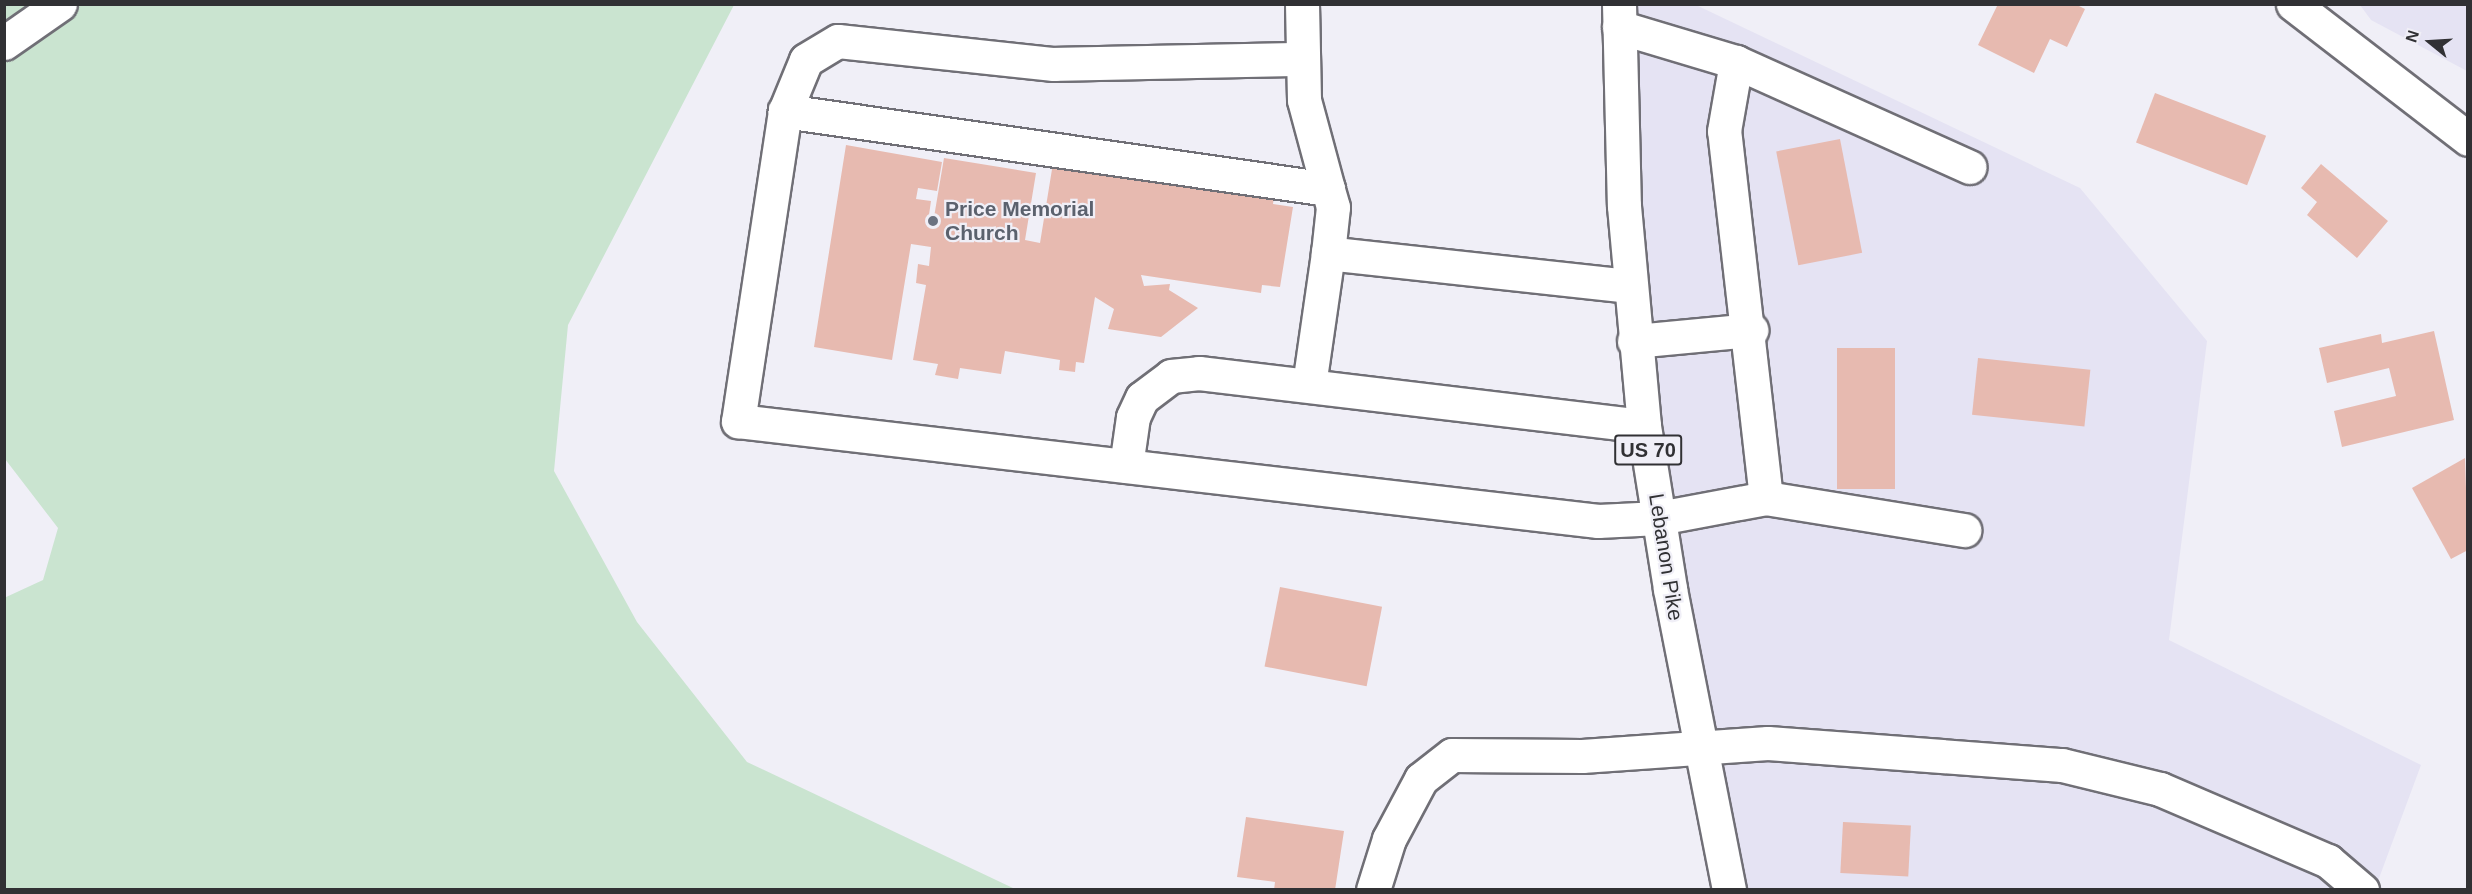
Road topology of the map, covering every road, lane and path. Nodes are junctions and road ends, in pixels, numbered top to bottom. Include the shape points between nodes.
1 (60, 4) edge
2 (1302, 4) edge
3 (2293, 4) edge
4 (1619, 16) edge
5 (4, 43) edge
6 (1302, 60) junction
7 (1736, 62) junction
8 (785, 111) junction
9 (2468, 139) edge
10 (1970, 167) dead end
11 (1329, 189) junction
12 (1328, 253) junction
13 (1630, 286) junction
14 (1750, 330) junction
15 (1634, 341) junction
16 (1309, 385) junction
17 (1644, 426) junction
18 (1126, 466) junction
19 (1766, 498) junction
20 (1659, 518) junction
21 (1964, 530) dead end
22 (1702, 748) junction
23 (1373, 890) edge
24 (1729, 890) edge
25 (2362, 890) edge

1 - 5 street
2 - 6 street
3 - 9 street
4 - 7 street
4 - 13 street, Lebanon Pike / US 70
6 - 8 street via 1054,64 838,41 806,60
6 - 11 street via 1309,129
7 - 10 street
7 - 14 street via 1724,131
8 - 11 street
8 - 18 street via 738,421
11 - 12 street via 1333,207
12 - 13 street
12 - 16 street
13 - 15 street, Lebanon Pike / US 70
14 - 15 street
14 - 19 street
15 - 17 street, Lebanon Pike / US 70
16 - 17 street
16 - 18 street via 1199,373 1172,376 1155,384 1133,417
17 - 20 street, Lebanon Pike / US 70
18 - 20 street via 1598,521
19 - 20 street
19 - 21 street
20 - 22 street, Lebanon Pike / US 70
22 - 23 street via 1582,756 1452,755 1421,779 1389,839
22 - 24 street, Lebanon Pike / US 70
22 - 25 street via 1843,747 2062,765 2160,789 2328,861

